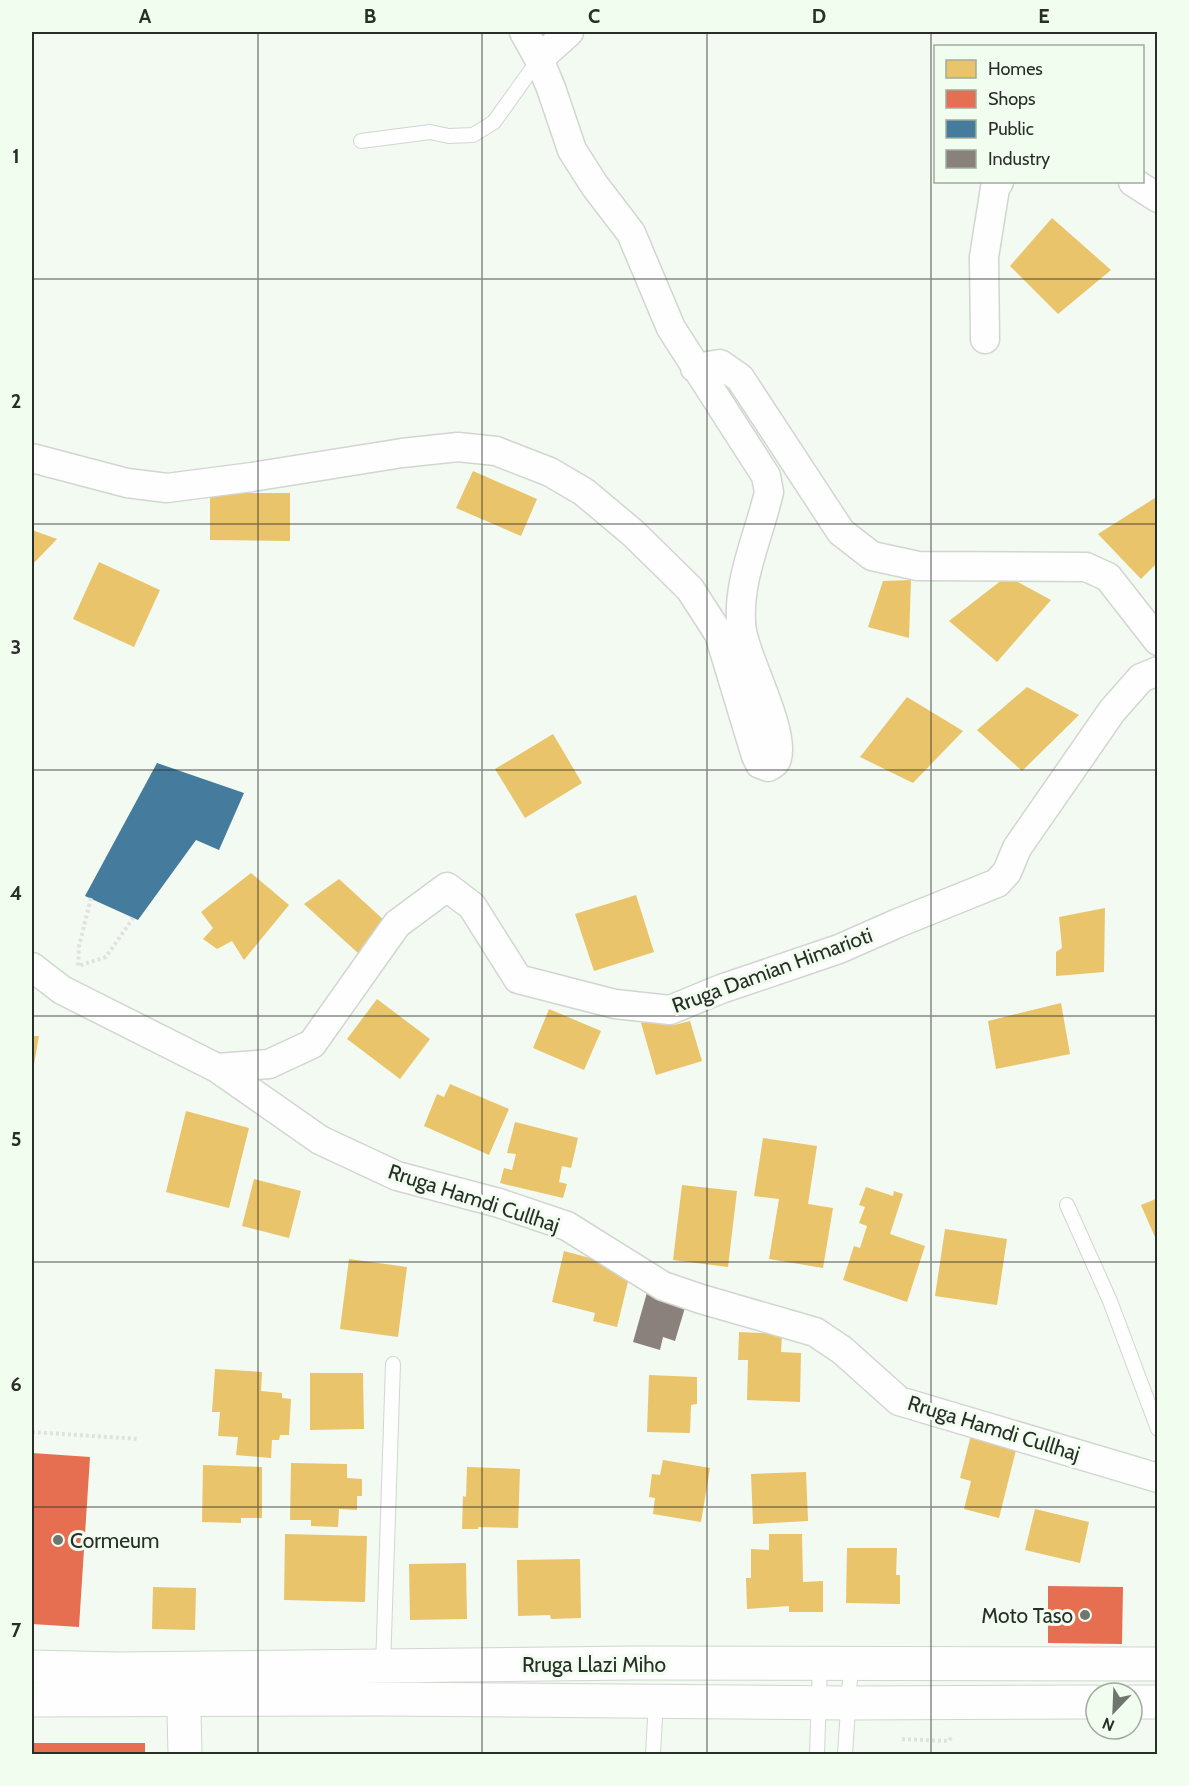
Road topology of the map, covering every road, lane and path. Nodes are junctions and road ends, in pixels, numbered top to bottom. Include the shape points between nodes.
1 (524, 32) edge
2 (569, 32) edge
3 (539, 58) junction
4 (361, 141) dead end
5 (998, 183) edge
6 (1135, 183) edge
7 (1158, 198) edge
8 (985, 339) dead end
9 (695, 368) junction
10 (32, 458) edge
11 (1158, 641) edge
12 (1158, 671) edge
13 (91, 898) dead end
14 (134, 918) dead end
15 (32, 967) edge
16 (62, 990) junction
17 (32, 992) edge
18 (217, 1068) junction
19 (1067, 1205) dead end
20 (393, 1364) dead end
21 (1158, 1429) edge
22 (32, 1432) edge
23 (139, 1439) dead end
24 (1158, 1478) edge
25 (836, 1663) junction
26 (1158, 1664) edge
27 (32, 1667) edge
28 (183, 1668) junction
29 (383, 1682) junction
30 (32, 1700) edge
31 (184, 1700) junction
32 (656, 1701) junction
33 (1084, 1702) edge
34 (833, 1703) junction
35 (185, 1755) edge
36 (653, 1755) edge
37 (817, 1755) edge
38 (845, 1755) edge

1 - 3 street
2 - 3 street
3 - 4 lane via 494,122 473,135 430,132
3 - 9 street via 572,150 631,232 671,328
5 - 8 street via 984,257
6 - 7 street
9 - 10 street via 765,476 769,492 741,599 742,632 777,742 778,758 768,767 760,764 756,756 719,634 690,589 584,492 550,472 496,451 458,447 167,488 127,483
9 - 11 street via 720,364 740,378 841,532 873,556 918,566 1086,567 1108,578
12 - 18 street, Rruga Damian Himarioti via 1141,678 1112,711 997,883 839,949 670,1010 615,1004 518,979 472,906 447,887 397,924 312,1044 269,1064
13 - 14 path via 78,966 106,957
15 - 16 street, Rruga Hamdi Cullhaj
16 - 17 street
16 - 18 street, Rruga Hamdi Cullhaj
18 - 24 street, Rruga Hamdi Cullhaj via 320,1140 397,1176 567,1226 663,1286 815,1332 842,1350 899,1401
19 - 21 lane via 1110,1301
20 - 29 lane
22 - 23 path
25 - 26 main road, Rruga Llazi Miho
25 - 29 main road, Rruga Llazi Miho
25 - 34 lane
25 - 34 lane
27 - 28 main road, Rruga Llazi Miho
28 - 29 main road, Rruga Llazi Miho
28 - 31 main road
29 - 31 main road, Rruga Llazi Miho
29 - 32 main road, Rruga Llazi Miho
30 - 31 main road, Rruga Llazi Miho
31 - 35 main road
32 - 34 main road, Rruga Llazi Miho
32 - 36 lane
33 - 34 main road, Rruga Llazi Miho
34 - 37 lane
34 - 38 lane

